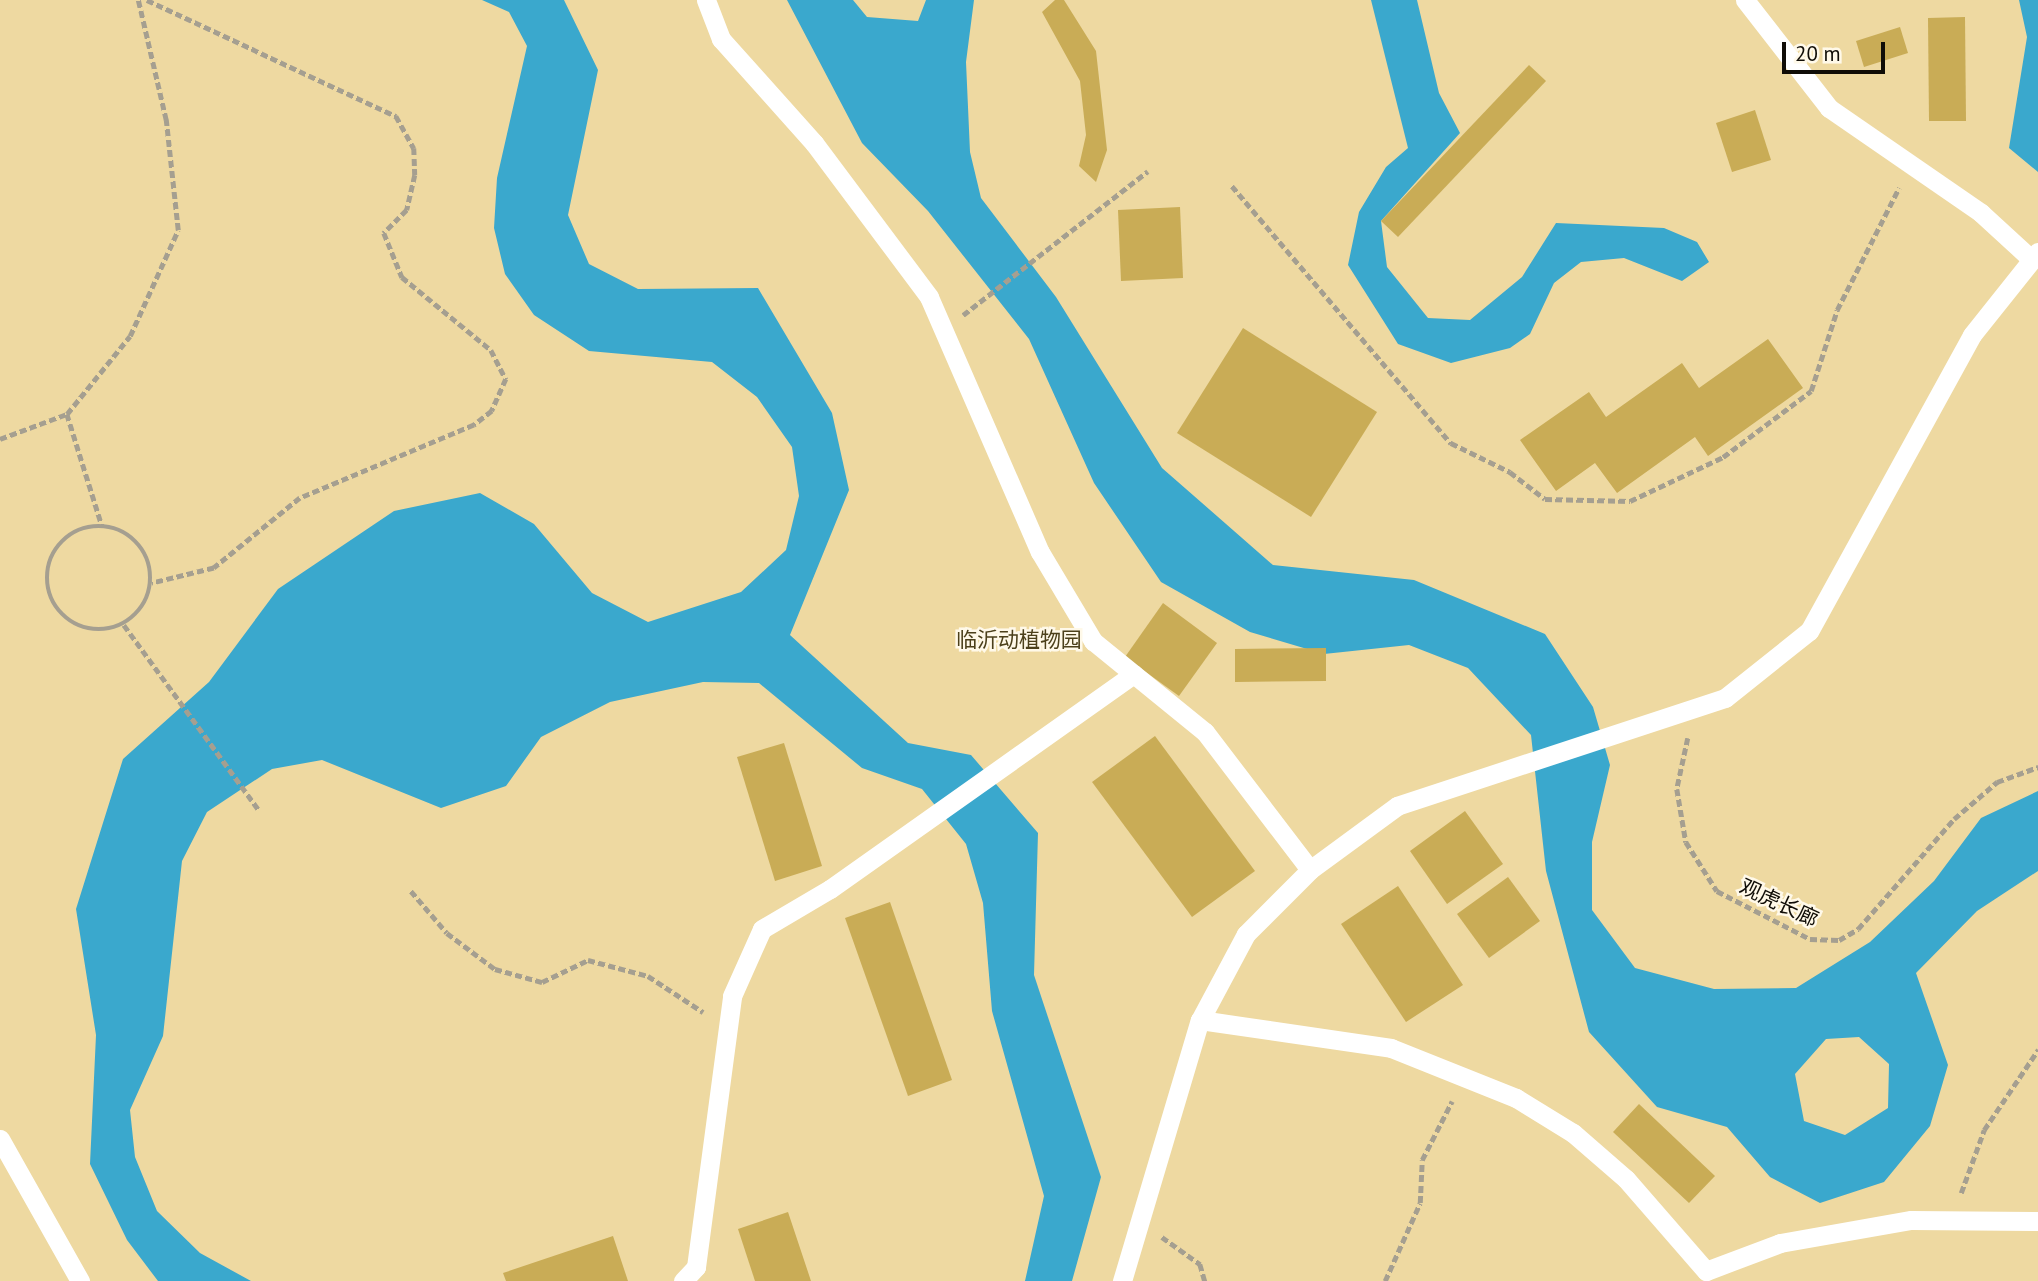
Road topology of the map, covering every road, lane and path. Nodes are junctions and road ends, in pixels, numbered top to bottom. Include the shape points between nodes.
1 (138, 0) edge
2 (146, 0) edge
3 (706, 0) edge
4 (1745, 0) edge
5 (1912, 166) junction
6 (1148, 171) dead end
7 (1232, 186) dead end
8 (2034, 254) edge
9 (986, 298) dead end
10 (67, 414) junction
11 (0, 439) edge
12 (102, 526) junction
13 (152, 583) junction
14 (124, 625) junction
15 (1134, 674) junction
16 (1692, 709) junction
17 (2038, 767) edge
18 (258, 810) dead end
19 (1310, 870) junction
20 (411, 891) dead end
21 (1200, 1020) junction
22 (728, 1028) junction
23 (2038, 1050) edge
24 (1467, 1074) junction
25 (0, 1139) edge
26 (1951, 1220) junction
27 (2038, 1221) edge
28 (1142, 1227) junction
29 (1700, 1276) edge
30 (80, 1281) edge
31 (683, 1281) edge
32 (1122, 1281) edge
33 (1205, 1281) edge
34 (1384, 1281) edge

1 - 10 path via 166,120 178,230 130,336
2 - 13 path via 396,116 414,148 415,175 407,210 384,233 402,277 491,350 506,379 492,411 474,425 300,498 214,568
3 - 15 lane via 720,39 814,143 929,297 1040,552 1093,641
4 - 5 lane via 1829,108
5 - 7 path via 1842,298 1811,391 1723,457 1630,501 1545,499 1510,472 1451,443
5 - 8 lane
6 - 9 path
8 - 16 lane via 1972,335 1809,631 1725,698
10 - 11 path
10 - 12 path
12 - 13 path via 139,545
12 - 14 path via 85,527 56,547 46,581 60,613 90,630
13 - 14 path via 148,600
14 - 18 path
15 - 19 lane via 1205,732
15 - 22 lane via 927,821 762,929 732,996
16 - 17 path, 观虎长廊 via 1677,789 1686,842 1717,891 1810,939 1839,940 1858,929 1954,819 1997,782
16 - 19 lane via 1522,760 1397,806
19 - 21 lane via 1246,934
20 - 22 path via 447,933 495,969 542,982 588,960 648,976
21 - 24 lane via 1391,1048
21 - 28 lane
22 - 31 lane via 696,1267
23 - 26 path via 1984,1130
24 - 29 lane via 1573,1133 1626,1180
24 - 34 path via 1422,1160 1420,1203
25 - 30 lane
26 - 27 lane
26 - 29 lane via 1911,1220 1780,1243
28 - 32 lane
28 - 33 path via 1185,1250 1200,1264

